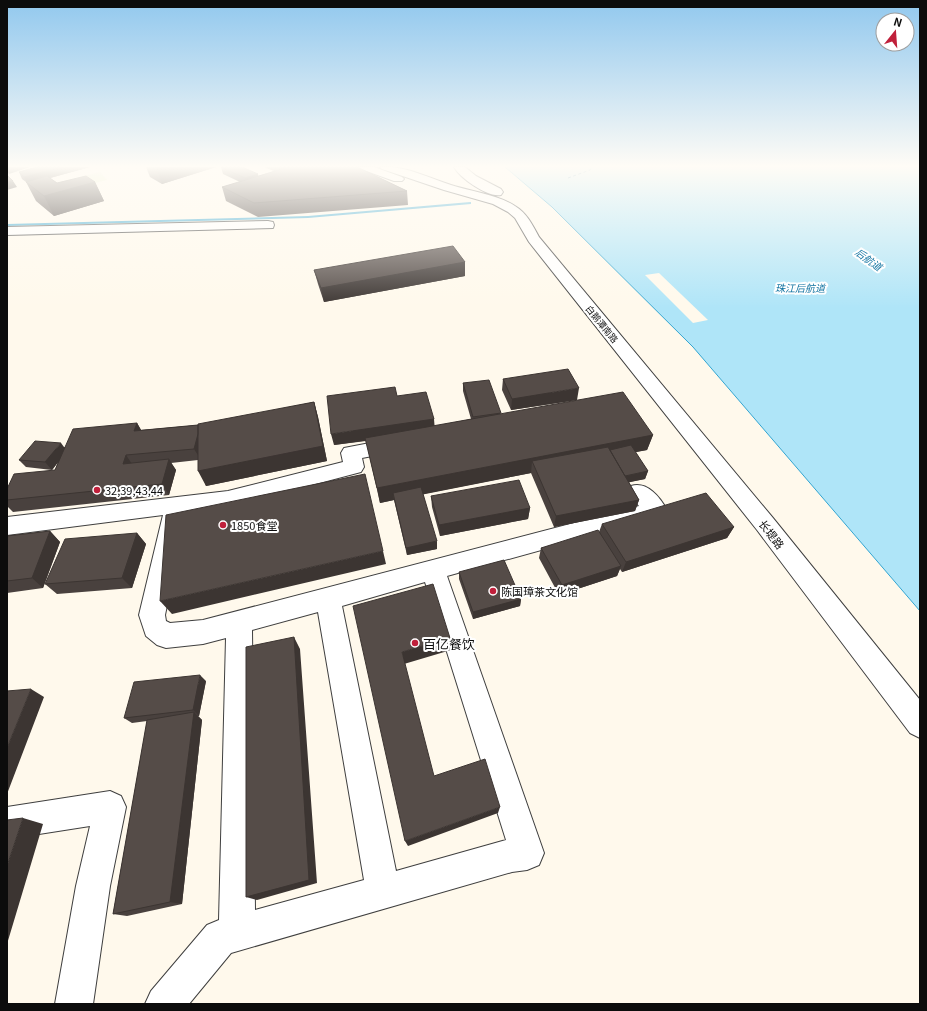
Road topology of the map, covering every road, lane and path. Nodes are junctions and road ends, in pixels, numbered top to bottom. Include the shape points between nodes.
1 (518, 214) edge
2 (529, 214) edge
3 (268, 225) dead end
4 (7, 231) edge
5 (621, 348) junction
6 (412, 443) edge
7 (639, 492) dead end
8 (177, 505) junction
9 (7, 526) edge
10 (432, 571) junction
11 (328, 599) junction
12 (239, 622) junction
13 (920, 723) edge
14 (7, 823) edge
15 (383, 892) junction
16 (237, 933) junction
17 (74, 1004) edge
18 (164, 1004) edge

1 - 5 street, 白鹅潭南路 via 534,239
2 - 5 street, 白鹅潭南路 via 593,301
3 - 4 street
5 - 13 street, 长堤路 via 765,524
6 - 8 street via 350,453 354,467 228,498
7 - 10 street via 656,510
8 - 9 street
8 - 12 street via 152,615 155,628 166,636 203,632
10 - 11 street
10 - 15 street via 438,582 527,853
11 - 12 street
11 - 15 street
12 - 16 street
14 - 17 street via 110,807 93,886
15 - 16 street
16 - 18 street via 220,938

